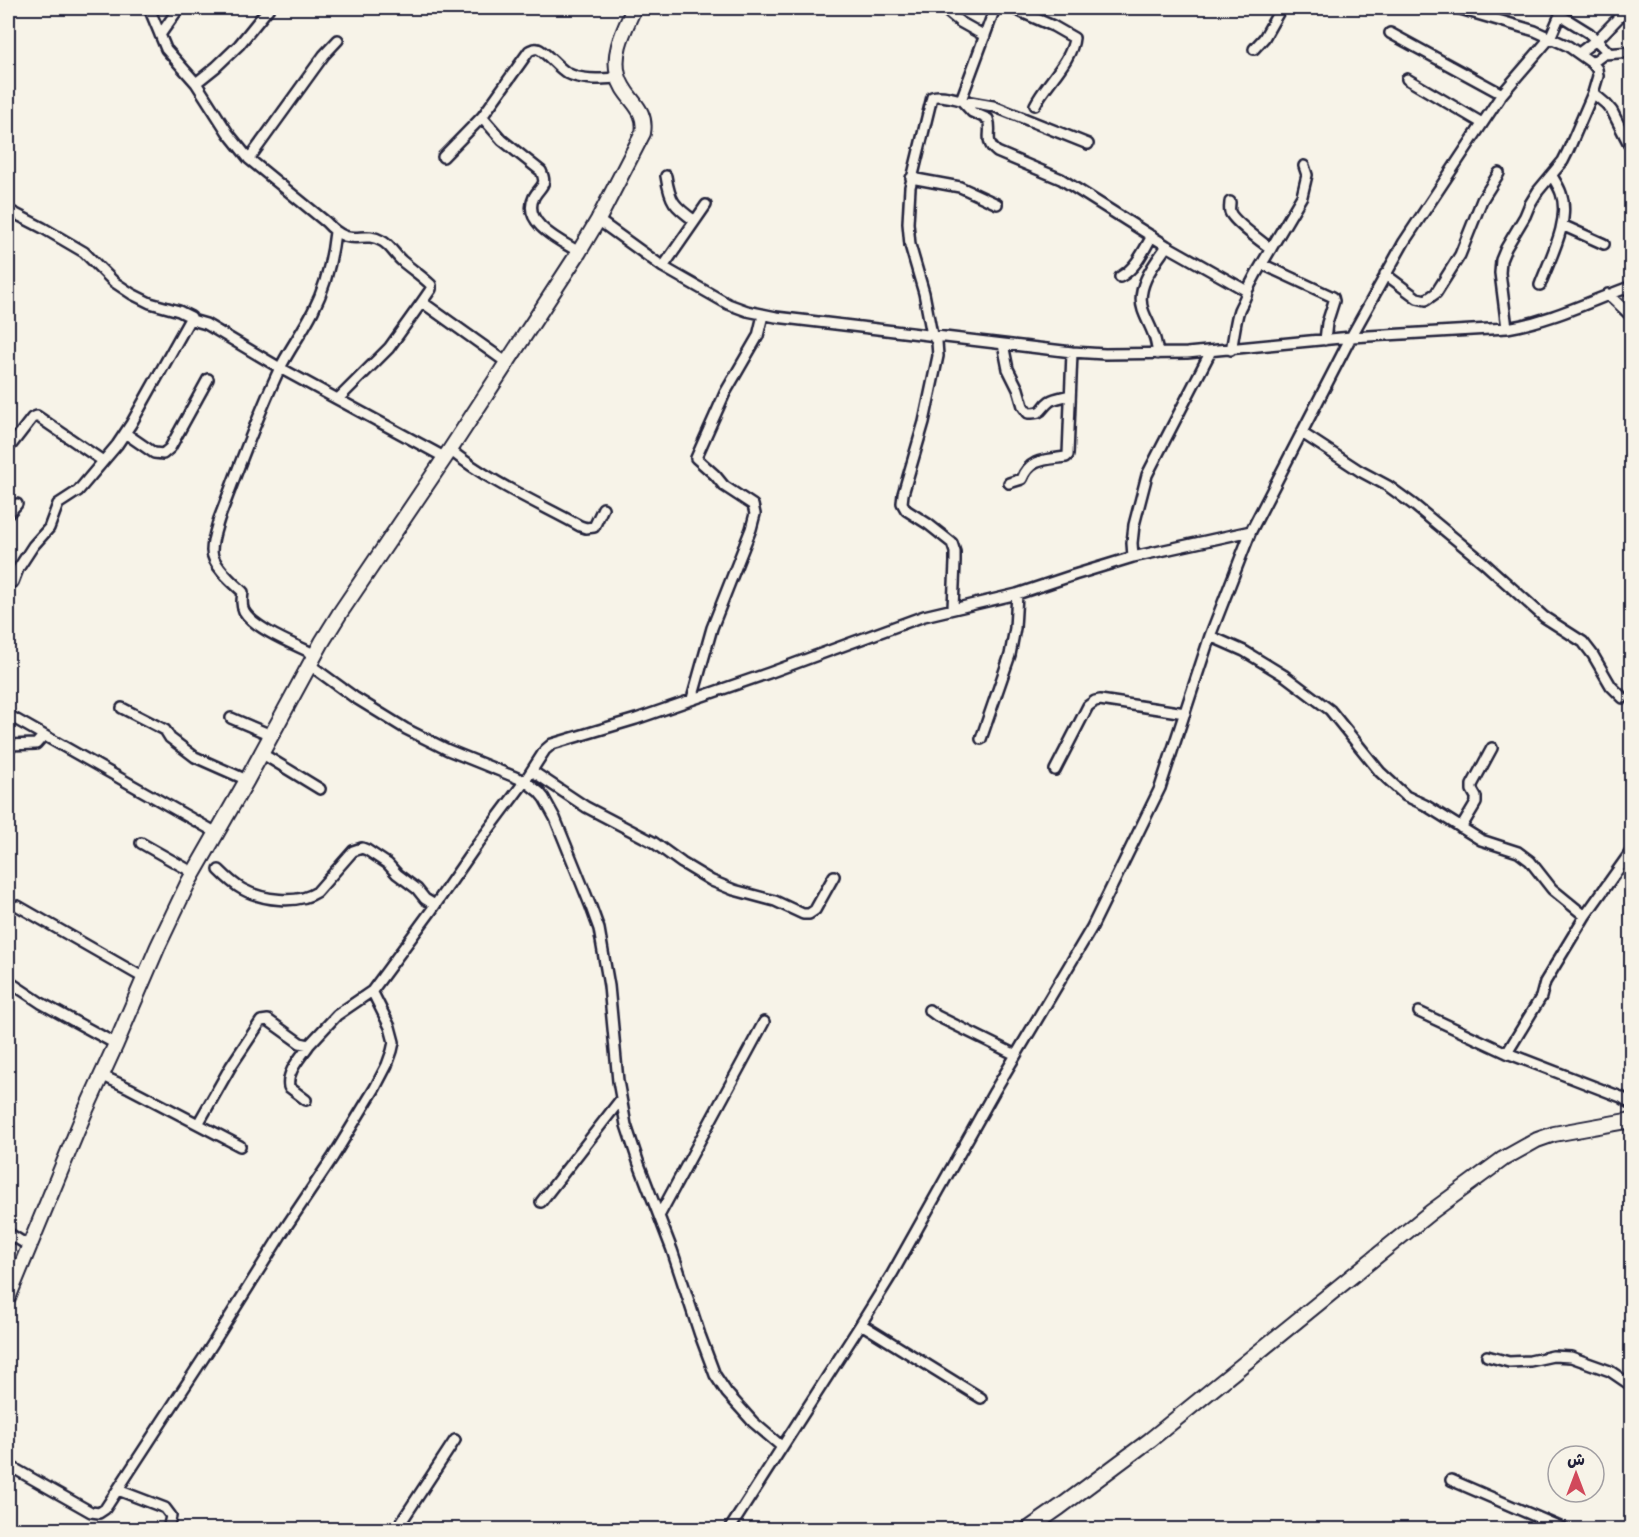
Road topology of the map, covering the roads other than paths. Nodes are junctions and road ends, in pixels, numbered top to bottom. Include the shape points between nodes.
1 (149, 8) edge
2 (179, 8) edge
3 (268, 8) edge
4 (634, 8) edge
5 (943, 8) edge
6 (995, 8) edge
7 (1012, 8) edge
8 (1281, 8) edge
9 (1457, 8) edge
10 (1628, 8) edge
11 (1562, 11) edge
12 (1390, 33) dead end
13 (160, 35) junction
14 (985, 36) junction
15 (1550, 38) junction
16 (1597, 39) junction
17 (338, 40) dead end
18 (1254, 49) dead end
19 (1632, 52) edge
20 (1579, 53) junction
21 (1609, 53) junction
22 (1592, 63) junction
23 (618, 78) junction
24 (1407, 79) dead end
25 (196, 83) junction
26 (1593, 93) junction
27 (1502, 94) junction
28 (963, 101) junction
29 (1035, 105) dead end
30 (482, 117) junction
31 (1482, 123) junction
32 (1088, 144) dead end
33 (1632, 150) edge
34 (443, 157) dead end
35 (249, 159) junction
36 (1304, 166) dead end
37 (1499, 173) dead end
38 (666, 176) dead end
39 (1552, 176) junction
40 (911, 178) junction
41 (1230, 202) dead end
42 (997, 204) dead end
43 (706, 205) dead end
44 (8, 210) edge
45 (598, 220) junction
46 (694, 221) junction
47 (1562, 225) junction
48 (335, 232) junction
49 (1152, 236) junction
50 (1604, 244) dead end
51 (1167, 246) junction
52 (1271, 249) junction
53 (579, 252) junction
54 (1262, 264) junction
55 (663, 267) junction
56 (1385, 274) junction
57 (1120, 277) dead end
58 (1540, 285) dead end
59 (1632, 286) edge
60 (1247, 291) junction
61 (1608, 294) junction
62 (422, 302) junction
63 (763, 315) junction
64 (191, 317) junction
65 (1632, 317) edge
66 (1507, 328) junction
67 (932, 335) junction
68 (1351, 337) junction
69 (1325, 340) junction
70 (1003, 344) junction
71 (1231, 350) junction
72 (1211, 351) junction
73 (1072, 352) junction
74 (1158, 354) junction
75 (506, 362) junction
76 (280, 368) junction
77 (208, 379) dead end
78 (1070, 395) junction
79 (338, 399) junction
80 (124, 433) junction
81 (1302, 433) junction
82 (12, 444) dead end
83 (447, 454) junction
84 (103, 461) junction
85 (1010, 483) dead end
86 (17, 504) dead end
87 (603, 508) dead end
88 (8, 514) edge
89 (1251, 531) junction
90 (1133, 557) junction
91 (13, 582) dead end
92 (1017, 594) junction
93 (953, 608) junction
94 (1210, 636) junction
95 (313, 660) junction
96 (692, 699) junction
97 (1623, 699) dead end
98 (122, 708) dead end
99 (1185, 713) junction
100 (8, 715) edge
101 (231, 718) dead end
102 (43, 735) junction
103 (271, 735) junction
104 (981, 739) dead end
105 (8, 745) edge
106 (1492, 748) dead end
107 (261, 753) junction
108 (1055, 770) dead end
109 (532, 771) junction
110 (247, 780) junction
111 (525, 782) junction
112 (320, 789) dead end
113 (1461, 828) junction
114 (217, 833) junction
115 (141, 843) dead end
116 (1632, 850) edge
117 (1623, 863) junction
118 (1632, 868) edge
119 (219, 870) dead end
120 (194, 873) junction
121 (834, 876) dead end
122 (435, 905) junction
123 (18, 906) dead end
124 (1585, 916) junction
125 (144, 978) junction
126 (8, 981) edge
127 (372, 991) junction
128 (928, 1010) dead end
129 (1419, 1012) dead end
130 (764, 1022) dead end
131 (116, 1044) junction
132 (309, 1045) junction
133 (1507, 1053) junction
134 (1016, 1055) junction
135 (102, 1076) junction
136 (621, 1099) junction
137 (306, 1100) dead end
138 (1632, 1104) edge
139 (1631, 1121) edge
140 (198, 1124) junction
141 (240, 1146) dead end
142 (541, 1202) dead end
143 (659, 1216) junction
144 (8, 1233) edge
145 (29, 1246) junction
146 (8, 1298) edge
147 (861, 1324) junction
148 (1487, 1356) dead end
149 (1632, 1386) edge
150 (981, 1398) dead end
151 (454, 1440) dead end
152 (781, 1446) junction
153 (8, 1465) edge
154 (1450, 1480) dead end
155 (118, 1490) junction
156 (168, 1530) edge
157 (396, 1530) edge
158 (729, 1530) edge
159 (1027, 1530) edge
160 (1567, 1530) edge

1 - 13 street
2 - 13 street
3 - 25 street via 239,45
4 - 23 street via 616,53
5 - 14 street
6 - 14 street
7 - 29 street via 1074,38 1069,53
8 - 18 street
9 - 15 street
10 - 16 street
11 - 15 street
11 - 16 street
12 - 27 street
13 - 25 street via 166,49
14 - 28 street
15 - 20 street
15 - 27 street
16 - 20 street
16 - 21 street
17 - 35 street
19 - 21 street
20 - 22 street
21 - 22 street
22 - 26 street via 1598,76
23 - 30 street via 568,74 534,49
23 - 45 street via 642,113 643,133
24 - 31 street
25 - 35 street
26 - 33 street via 1612,111
26 - 39 street via 1568,151
27 - 31 street
28 - 32 street via 993,106
28 - 40 street via 932,97
28 - 49 street via 969,110 990,122 989,142 994,150 1060,179
30 - 34 street
30 - 53 street via 502,140 541,171 543,185 532,206 537,223
31 - 56 street
35 - 48 street
36 - 52 street via 1307,175 1302,196
37 - 56 street via 1482,200 1460,255 1430,299 1417,298
38 - 46 street via 672,202
39 - 47 street via 1561,193
39 - 66 street via 1530,204 1501,260
40 - 42 street via 960,187
40 - 67 street via 908,235
41 - 52 street via 1232,215
43 - 46 street
44 - 64 street via 74,246 132,294
45 - 53 street
45 - 55 street
46 - 55 street
47 - 50 street
47 - 58 street
48 - 62 street via 345,237 382,240 431,285
48 - 76 street via 320,296
49 - 51 street
49 - 57 street via 1134,266
51 - 60 street
51 - 74 street via 1140,296
52 - 54 street
53 - 75 street
54 - 60 street
54 - 69 street via 1333,297
55 - 63 street via 737,308
56 - 68 street
59 - 61 street
60 - 71 street
61 - 65 street
61 - 66 street via 1557,316
62 - 75 street
62 - 79 street via 389,348
63 - 67 street
63 - 96 street via 758,336 725,393 696,458 724,486 753,506 755,514 712,628
64 - 76 street
64 - 80 street
66 - 68 street
67 - 70 street
67 - 93 street via 939,356 902,503 952,543
68 - 69 street
68 - 81 street
69 - 71 street
70 - 73 street
70 - 78 street via 1008,369 1028,412 1036,413 1051,400
71 - 72 street
72 - 74 street
72 - 90 street via 1147,475 1134,525
73 - 74 street
73 - 78 street
75 - 83 street
76 - 79 street
76 - 95 street via 236,473 214,535 212,554 243,592 242,606 250,619
77 - 80 street via 163,454 154,453
78 - 85 street via 1068,455 1033,463 1022,479
79 - 83 street
80 - 84 street
81 - 89 street
81 - 97 street via 1414,505 1544,617 1582,642
82 - 84 street via 37,416
83 - 87 street via 580,526 594,527
83 - 95 street
84 - 91 street via 78,491 58,504 49,528 33,546
86 - 88 street
89 - 90 street
89 - 94 street
90 - 92 street
92 - 93 street
92 - 104 street via 1012,647
93 - 96 street
94 - 99 street
94 - 113 street via 1285,676 1330,710 1406,796
95 - 103 street
95 - 111 street via 354,697 406,729
96 - 109 street via 552,744
98 - 110 street via 165,730 195,756
99 - 108 street via 1095,701 1088,706
99 - 134 street via 1160,788 1110,892
100 - 102 street
101 - 103 street
102 - 105 street via 36,744
102 - 114 street
103 - 107 street
106 - 113 street via 1472,785 1476,803
107 - 110 street
107 - 112 street
109 - 111 street
109 - 121 street via 723,886 806,914 815,910
110 - 114 street
111 - 122 street
111 - 136 street via 544,798 555,818 599,929
113 - 124 street via 1481,840 1518,852 1552,889
114 - 120 street
115 - 120 street
116 - 117 street
117 - 118 street
117 - 124 street
119 - 122 street via 256,895 303,898 317,892 353,851 362,848 388,864
120 - 125 street
122 - 127 street
123 - 125 street
124 - 133 street
125 - 131 street
126 - 131 street
127 - 132 street via 337,1015
127 - 155 street via 394,1042 379,1080
128 - 134 street
129 - 133 street
130 - 143 street
131 - 135 street
132 - 137 street via 288,1082
132 - 140 street via 263,1020
133 - 138 street
134 - 147 street
135 - 140 street
135 - 145 street
136 - 142 street
136 - 143 street via 632,1144
139 - 159 street via 1554,1134 1503,1159 1431,1212 1150,1440
140 - 141 street
143 - 152 street via 716,1375 734,1403
144 - 145 street
145 - 146 street
147 - 150 street
147 - 152 street
148 - 149 street via 1509,1362 1571,1357 1610,1371
151 - 157 street
152 - 158 street
153 - 155 street via 95,1513 105,1509
154 - 160 street
155 - 156 street via 165,1508 171,1516

